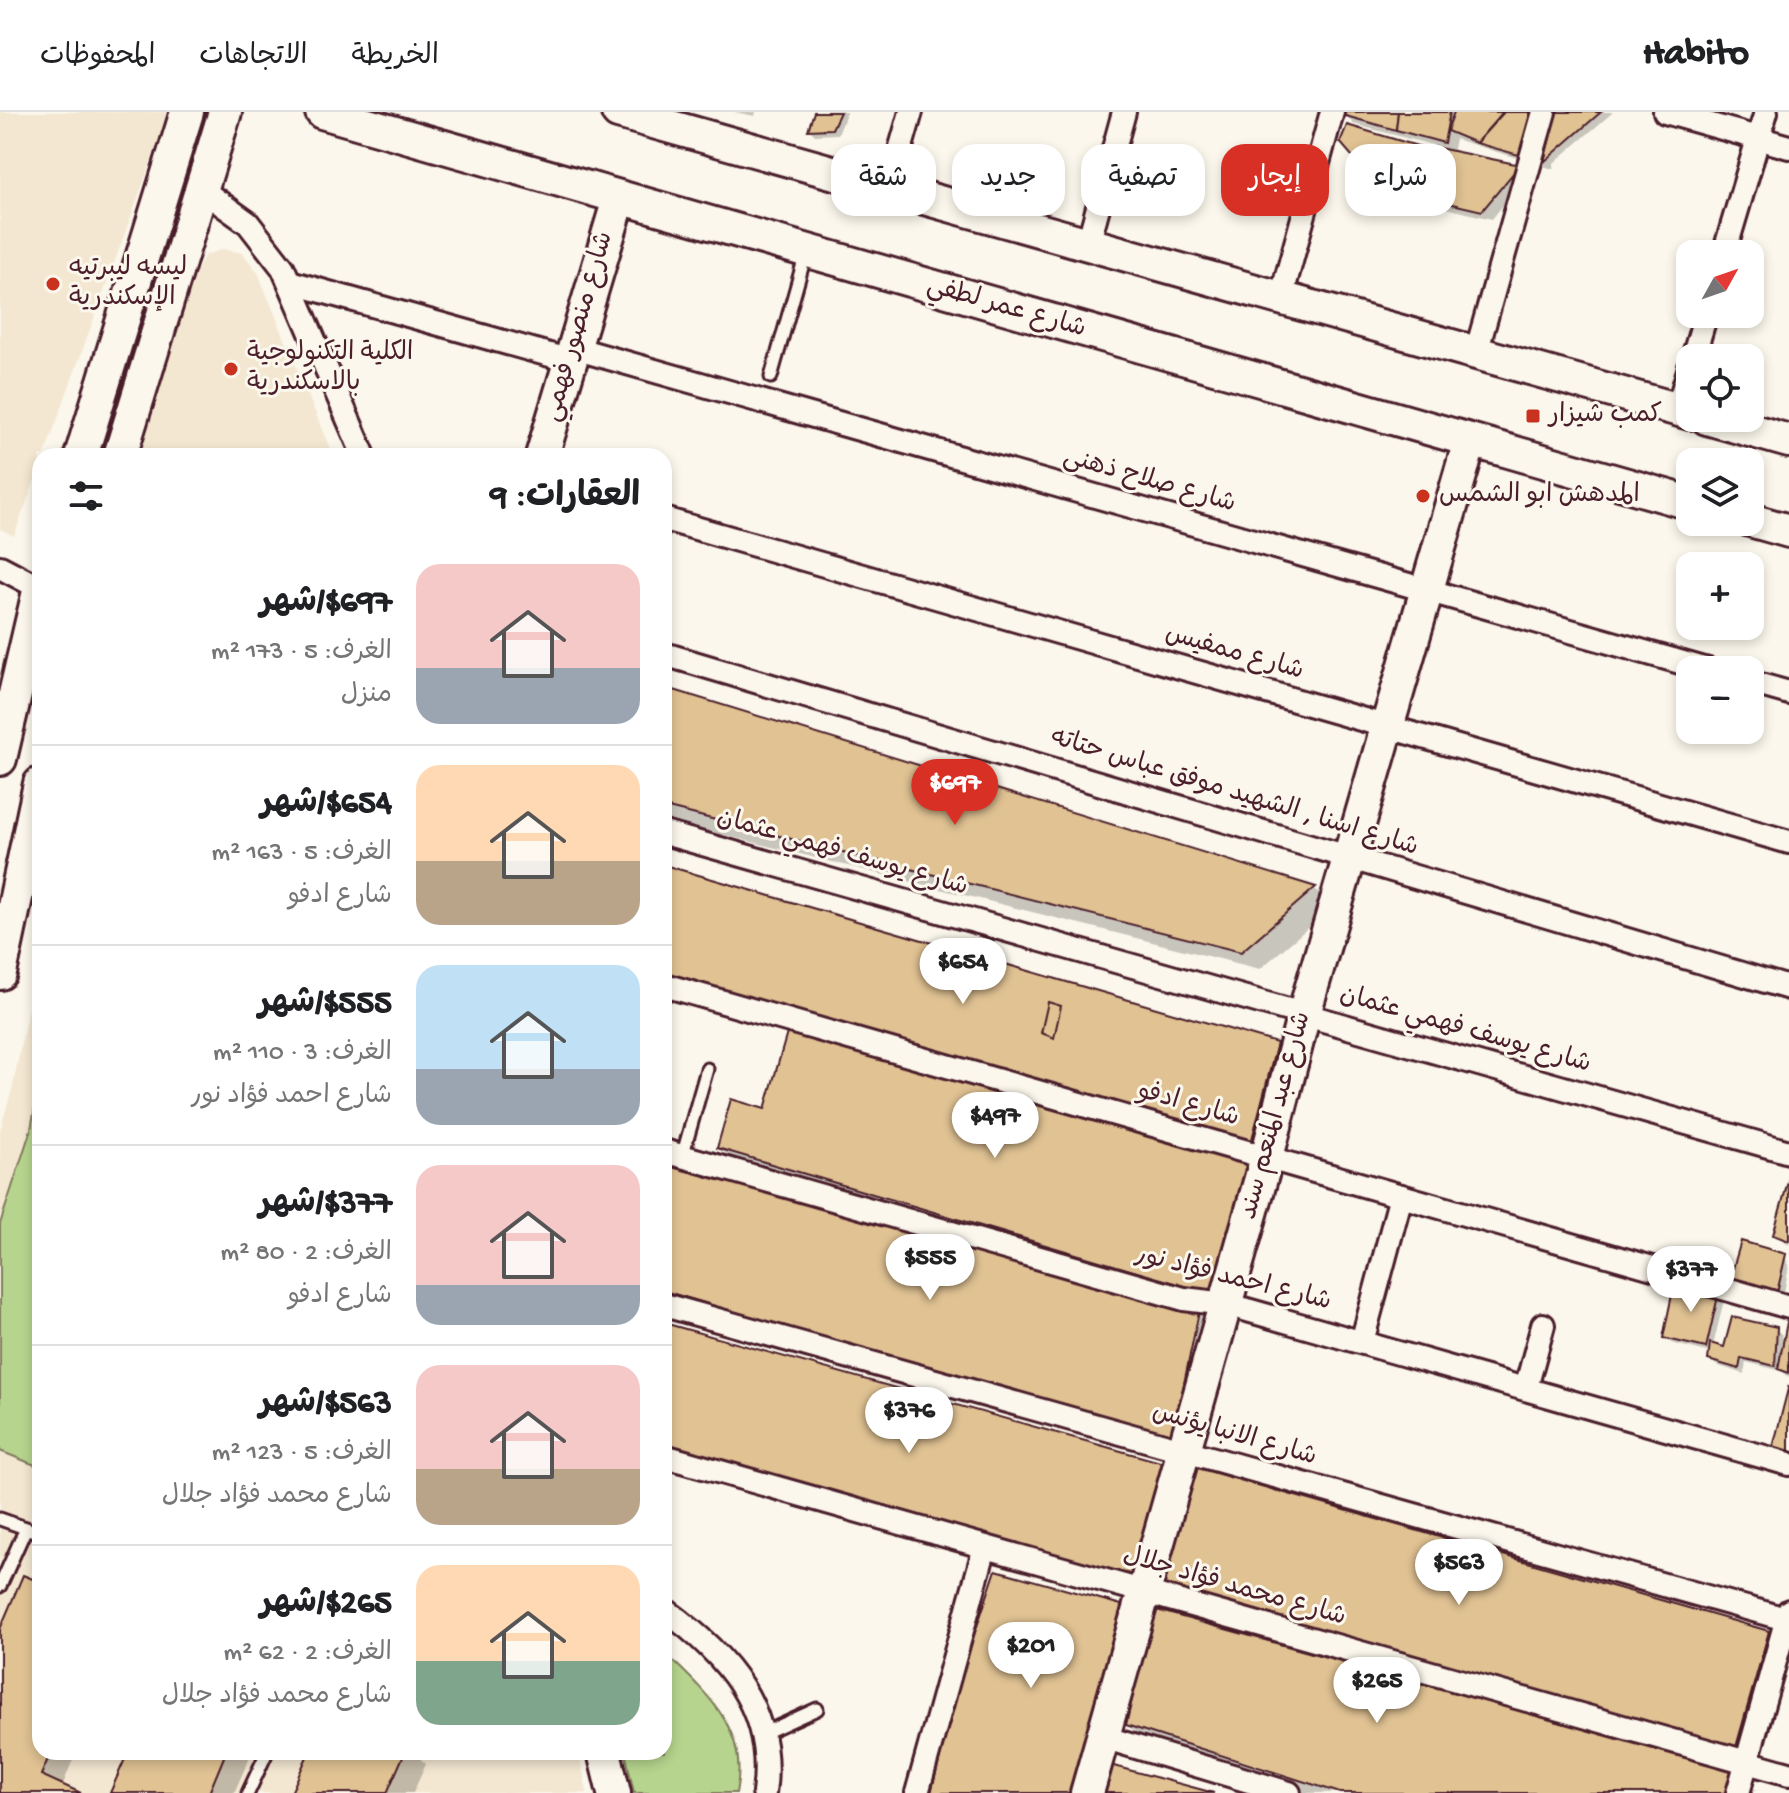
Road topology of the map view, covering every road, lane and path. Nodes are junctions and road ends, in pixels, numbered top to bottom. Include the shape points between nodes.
1 (187, 112) edge
2 (225, 112) edge
3 (322, 112) edge
4 (618, 112) edge
5 (911, 112) edge
6 (1124, 112) edge
7 (1332, 112) edge
8 (1544, 112) edge
9 (1665, 112) edge
10 (1766, 112) edge
11 (703, 124) edge
12 (1758, 138) junction
13 (902, 144) edge
14 (1789, 147) edge
15 (831, 169) edge
16 (202, 190) junction
17 (619, 199) junction
18 (936, 202) edge
19 (1728, 240) edge
20 (1088, 244) junction
21 (806, 252) junction
22 (290, 282) junction
23 (1281, 298) junction
24 (1476, 353) junction
25 (572, 354) junction
26 (771, 377) dead end
27 (1676, 409) edge
28 (1757, 432) edge
29 (1470, 441) junction
30 (1789, 441) edge
31 (83, 448) edge
32 (122, 448) edge
33 (361, 448) edge
34 (544, 448) edge
35 (1676, 499) edge
36 (672, 521) edge
37 (1764, 524) edge
38 (1789, 531) edge
39 (0, 567) edge
40 (32, 584) edge
41 (1427, 590) junction
42 (32, 622) edge
43 (672, 656) edge
44 (1676, 661) edge
45 (1764, 686) edge
46 (1789, 693) edge
47 (1386, 726) junction
48 (0, 759) edge
49 (672, 835) edge
50 (1789, 842) edge
51 (1348, 857) junction
52 (32, 864) edge
53 (0, 973) edge
54 (672, 987) edge
55 (1789, 988) edge
56 (1304, 1014) junction
57 (707, 1069) dead end
58 (1789, 1152) edge
59 (673, 1154) edge
60 (1267, 1157) junction
61 (1401, 1196) junction
62 (1226, 1304) junction
63 (672, 1307) edge
64 (1789, 1307) edge
65 (1543, 1325) dead end
66 (1362, 1342) junction
67 (1526, 1388) junction
68 (1184, 1451) junction
69 (672, 1463) edge
70 (1789, 1464) edge
71 (0, 1519) edge
72 (26, 1528) junction
73 (32, 1530) edge
74 (985, 1547) junction
75 (0, 1586) edge
76 (1144, 1592) junction
77 (672, 1615) edge
78 (1788, 1617) edge
79 (817, 1709) dead end
80 (762, 1734) junction
81 (1103, 1737) junction
82 (263, 1760) edge
83 (606, 1760) edge
84 (1746, 1762) junction
85 (1789, 1774) edge
86 (248, 1793) edge
87 (614, 1793) edge
88 (764, 1793) edge
89 (917, 1793) edge
90 (1087, 1793) edge
91 (1289, 1793) edge
92 (1738, 1793) edge

1 - 31 street
2 - 16 street
3 - 17 street, شارع عمر لطفي
4 - 11 street
5 - 13 street
6 - 20 street
7 - 23 street
8 - 24 street
9 - 12 street
10 - 12 street
11 - 15 street
12 - 14 street
12 - 19 street
16 - 22 street via 248,223 268,244
16 - 32 street
17 - 21 street, شارع عمر لطفي
17 - 25 street, شارع منصور فهمي
18 - 20 street
20 - 23 street
21 - 26 lane
21 - 29 street, شارع عمر لطفي
22 - 25 street, شارع صلاح ذهنى
22 - 33 street
23 - 24 street
24 - 27 street
25 - 34 street, شارع منصور فهمي
25 - 41 street, شارع صلاح ذهنى
28 - 30 street
29 - 35 street, شارع عمر لطفي
29 - 41 street, شارع عبد المنعم سند
36 - 47 street, شارع ممفيس
37 - 38 street
39 - 40 street
41 - 44 street, شارع صلاح ذهنى
41 - 47 street, شارع عبد المنعم سند
42 - 48 street
43 - 51 street, شارع اسنا , الشهيد موفق عباس حتاته
45 - 46 street
47 - 50 street, شارع ممفيس
47 - 51 street, شارع عبد المنعم سند
49 - 56 street, شارع يوسف فهمي عثمان
51 - 55 street, شارع اسنا , الشهيد موفق عباس حتاته
51 - 56 street, شارع عبد المنعم سند
52 - 53 street
54 - 60 street, شارع ادفو
56 - 58 street, شارع يوسف فهمي عثمان
56 - 60 street, شارع عبد المنعم سند
57 - 59 lane
59 - 62 street, شارع احمد فؤاد نور via 1184,1299
60 - 61 street, شارع ادفو
60 - 62 street, شارع عبد المنعم سند
61 - 64 street, شارع ادفو
61 - 66 street
62 - 66 street, شارع احمد فؤاد نور
62 - 68 street, شارع عبد المنعم سند
63 - 68 street, شارع الانبا يؤنس
65 - 67 street
66 - 67 street, شارع احمد فؤاد نور
67 - 70 street, شارع احمد فؤاد نور
68 - 76 street, شارع عبد المنعم سند
68 - 78 street, شارع الانبا يؤنس
69 - 74 street, شارع محمد فؤاد جلال
71 - 72 lane
72 - 73 lane
72 - 75 lane
74 - 76 street, شارع محمد فؤاد جلال
74 - 89 street
76 - 81 street, شارع عبد المنعم سند
76 - 84 street, شارع محمد فؤاد جلال
77 - 80 street via 707,1641 733,1671
78 - 84 street
79 - 80 lane
80 - 88 street
81 - 90 street, شارع عبد المنعم سند
81 - 91 street
82 - 86 lane
83 - 87 street
84 - 85 street, شارع محمد فؤاد جلال
84 - 92 street

